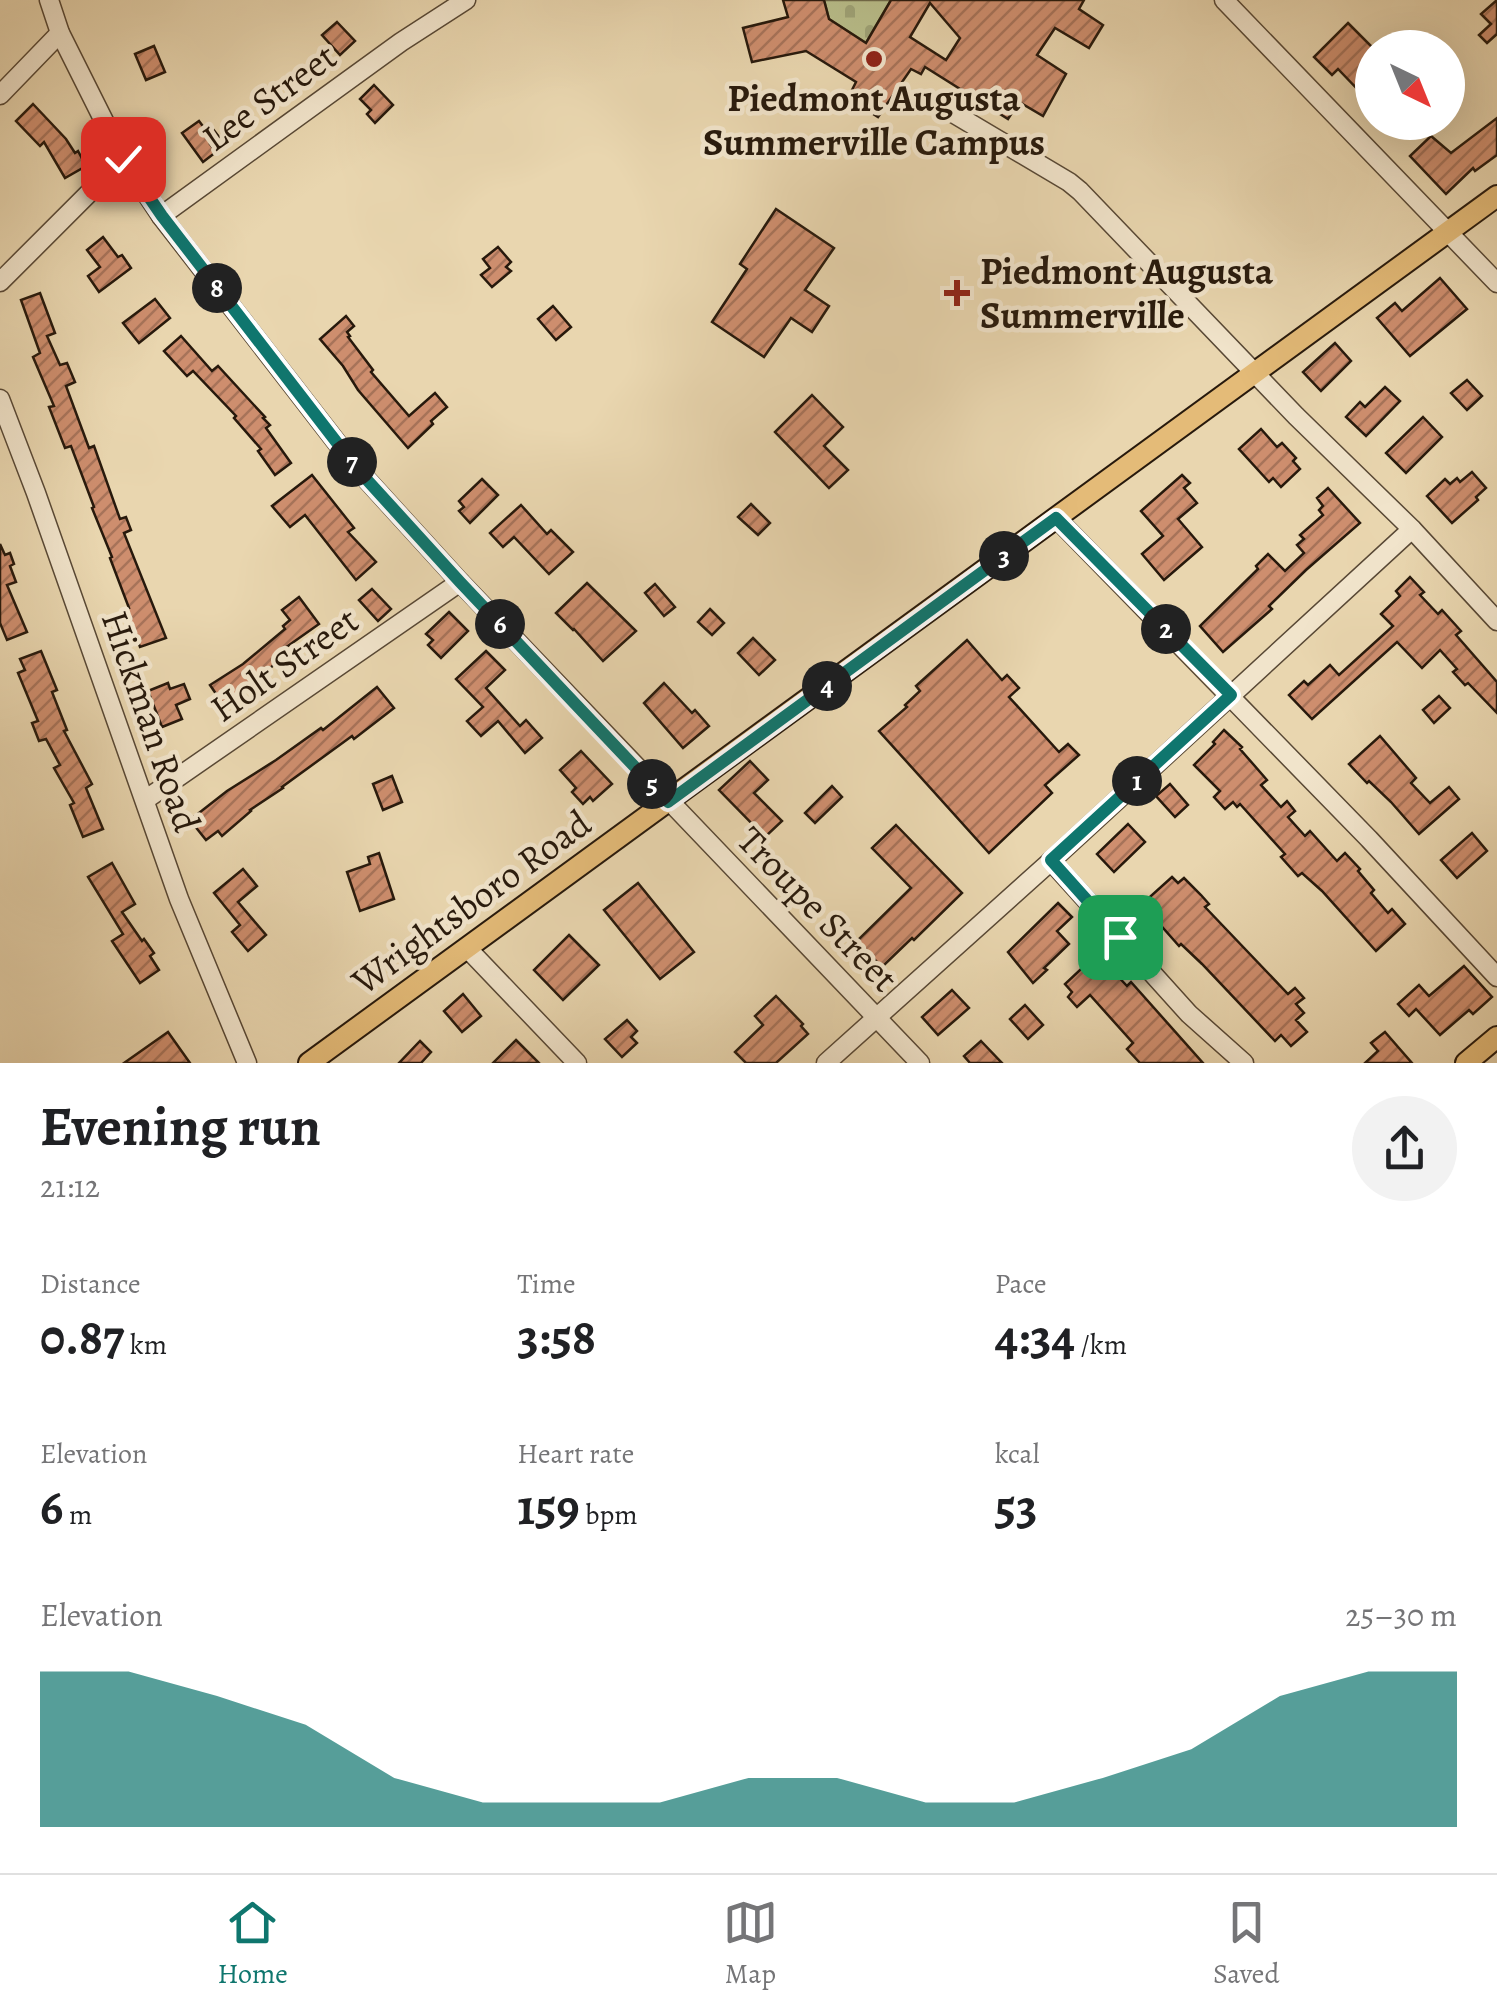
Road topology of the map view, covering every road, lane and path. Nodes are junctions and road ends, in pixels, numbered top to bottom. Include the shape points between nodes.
1 (49, 0) edge
2 (466, 0) edge
3 (1224, 0) edge
4 (60, 32) junction
5 (0, 95) edge
6 (936, 103) dead end
7 (123, 159) junction
8 (1497, 196) edge
9 (162, 216) junction
10 (1448, 232) junction
11 (0, 282) edge
12 (1497, 282) edge
13 (1256, 372) junction
14 (0, 399) edge
15 (1056, 518) junction
16 (1412, 529) junction
17 (460, 582) junction
18 (1497, 621) edge
19 (1231, 695) junction
20 (144, 800) junction
21 (668, 802) junction
22 (1051, 860) junction
23 (467, 948) junction
24 (1497, 978) edge
25 (876, 1016) junction
26 (1497, 1037) edge
27 (247, 1063) edge
28 (309, 1063) edge
29 (577, 1063) edge
30 (826, 1063) edge
31 (920, 1063) edge
32 (1244, 1063) edge
33 (1466, 1063) edge

1 - 4 street, Troupe Street
2 - 9 street, Lee Street
3 - 10 street
4 - 5 street
4 - 7 street, Troupe Street
6 - 13 street via 1069,182
7 - 9 street, Troupe Street
7 - 11 street
8 - 10 main road, Wrightsboro Road
9 - 17 street, Troupe Street via 358,470
10 - 12 street
10 - 13 main road, Wrightsboro Road
13 - 15 main road, Wrightsboro Road
13 - 16 street
14 - 20 street, Hickman Road
15 - 19 street
15 - 21 main road, Wrightsboro Road
16 - 18 street
16 - 19 street
17 - 20 street, Holt Street
17 - 21 street, Troupe Street
19 - 22 street
19 - 24 street
20 - 27 street, Hickman Road
21 - 23 main road, Wrightsboro Road
21 - 25 street, Troupe Street
22 - 25 street
22 - 32 street via 1189,1014
23 - 28 main road, Wrightsboro Road
23 - 29 street
25 - 30 street
25 - 31 street, Troupe Street
26 - 33 main road

